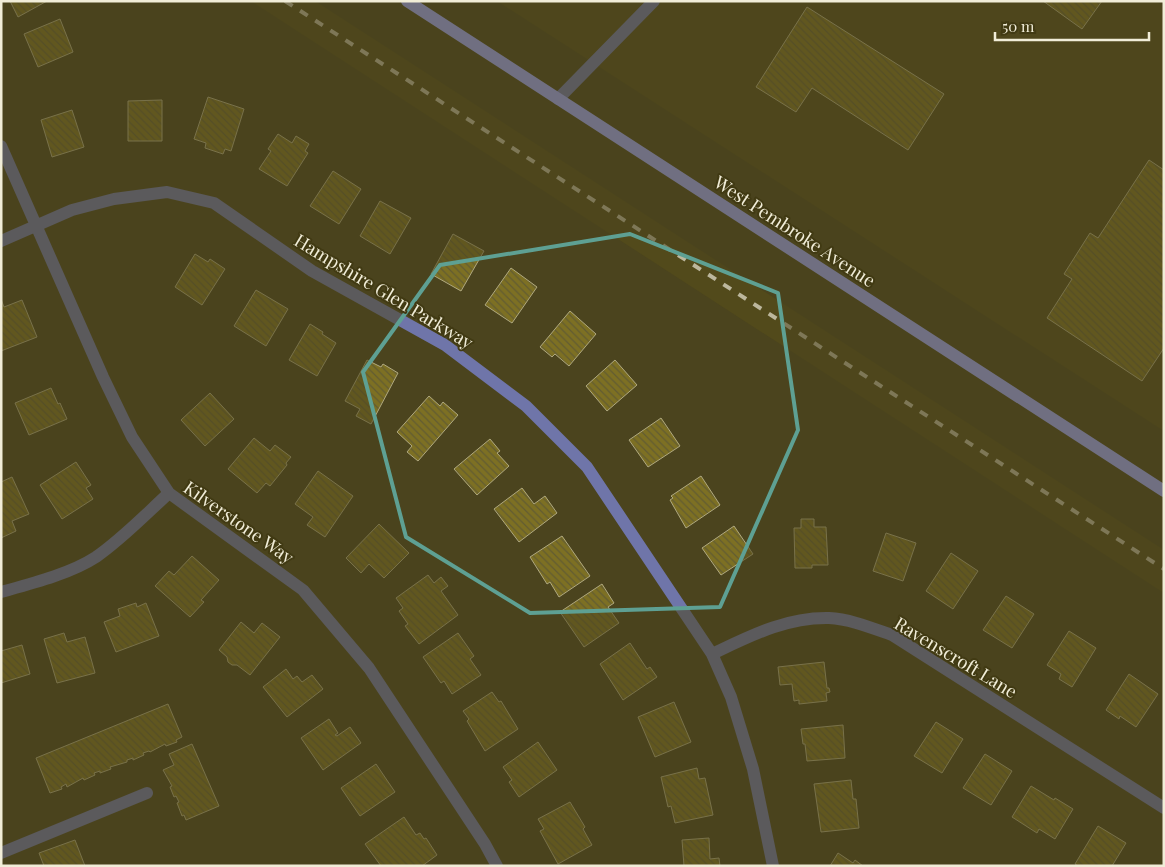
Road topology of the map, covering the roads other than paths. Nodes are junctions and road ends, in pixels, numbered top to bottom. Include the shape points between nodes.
1 (407, 1) edge
2 (654, 1) edge
3 (558, 99) junction
4 (1, 146) edge
5 (37, 225) junction
6 (1, 240) edge
7 (1164, 491) edge
8 (169, 493) junction
9 (1, 592) edge
10 (712, 654) junction
11 (147, 793) dead end
12 (1164, 808) edge
13 (1, 853) edge
14 (497, 866) edge
15 (773, 866) edge

1 - 3 main road, West Pembroke Avenue
2 - 3 street
3 - 7 main road, West Pembroke Avenue
4 - 5 street, Kilverstone Way
5 - 6 street, Hampshire Glen Parkway
5 - 8 street, Kilverstone Way via 132,437
5 - 10 street, Hampshire Glen Parkway via 72,210 114,199 167,192 214,203 312,271 445,345 526,406 587,466
8 - 9 street via 124,536 94,558 52,577
8 - 14 street, Kilverstone Way via 303,590 369,668
10 - 12 street, Ravenscroft Lane via 796,619 830,618 892,635
10 - 15 street, Hampshire Glen Parkway via 731,697 753,769
11 - 13 street

